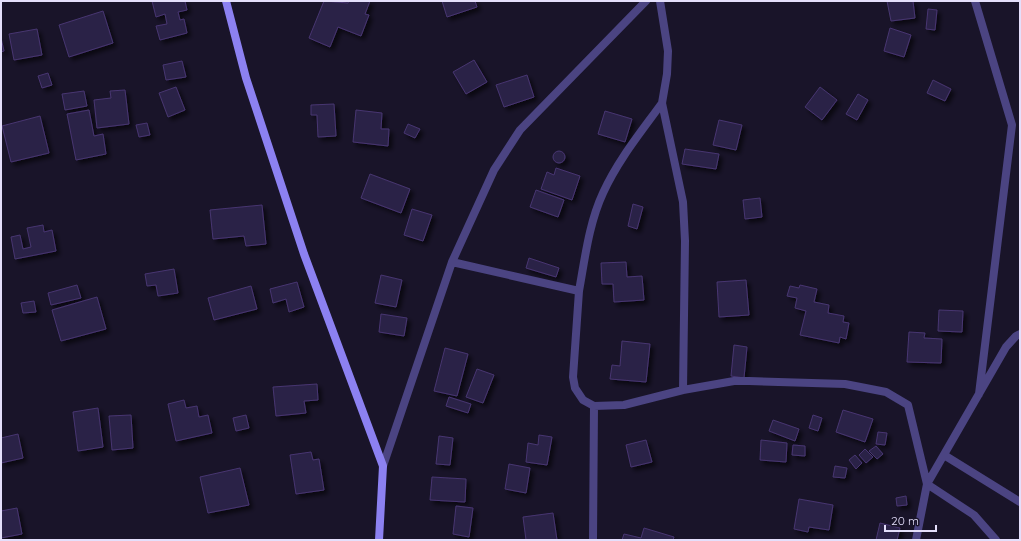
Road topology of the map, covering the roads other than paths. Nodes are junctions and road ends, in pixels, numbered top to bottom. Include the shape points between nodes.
1 (226, 1) edge
2 (646, 1) edge
3 (660, 1) edge
4 (975, 1) edge
5 (662, 103) junction
6 (1016, 126) edge
7 (452, 262) junction
8 (579, 291) junction
9 (1020, 334) edge
10 (683, 390) junction
11 (979, 394) junction
12 (594, 406) junction
13 (944, 456) junction
14 (383, 466) junction
15 (927, 484) junction
16 (1020, 502) edge
17 (379, 540) edge
18 (593, 540) edge
19 (916, 540) edge
20 (996, 540) edge

1 - 14 street via 246,78 304,254
2 - 7 street via 520,130 494,170
3 - 5 street via 668,51
4 - 6 street
5 - 8 street via 620,162 603,193 591,229
5 - 10 street via 683,210
6 - 11 street
7 - 8 street
7 - 14 street
8 - 12 street via 573,377 575,388 583,400
9 - 11 street via 1006,347
10 - 12 street via 624,405
10 - 15 street via 734,381 749,381 845,384 886,392 908,405
11 - 13 street
12 - 18 street
13 - 15 street
13 - 16 street
14 - 17 street
15 - 19 street
15 - 20 street via 974,515

